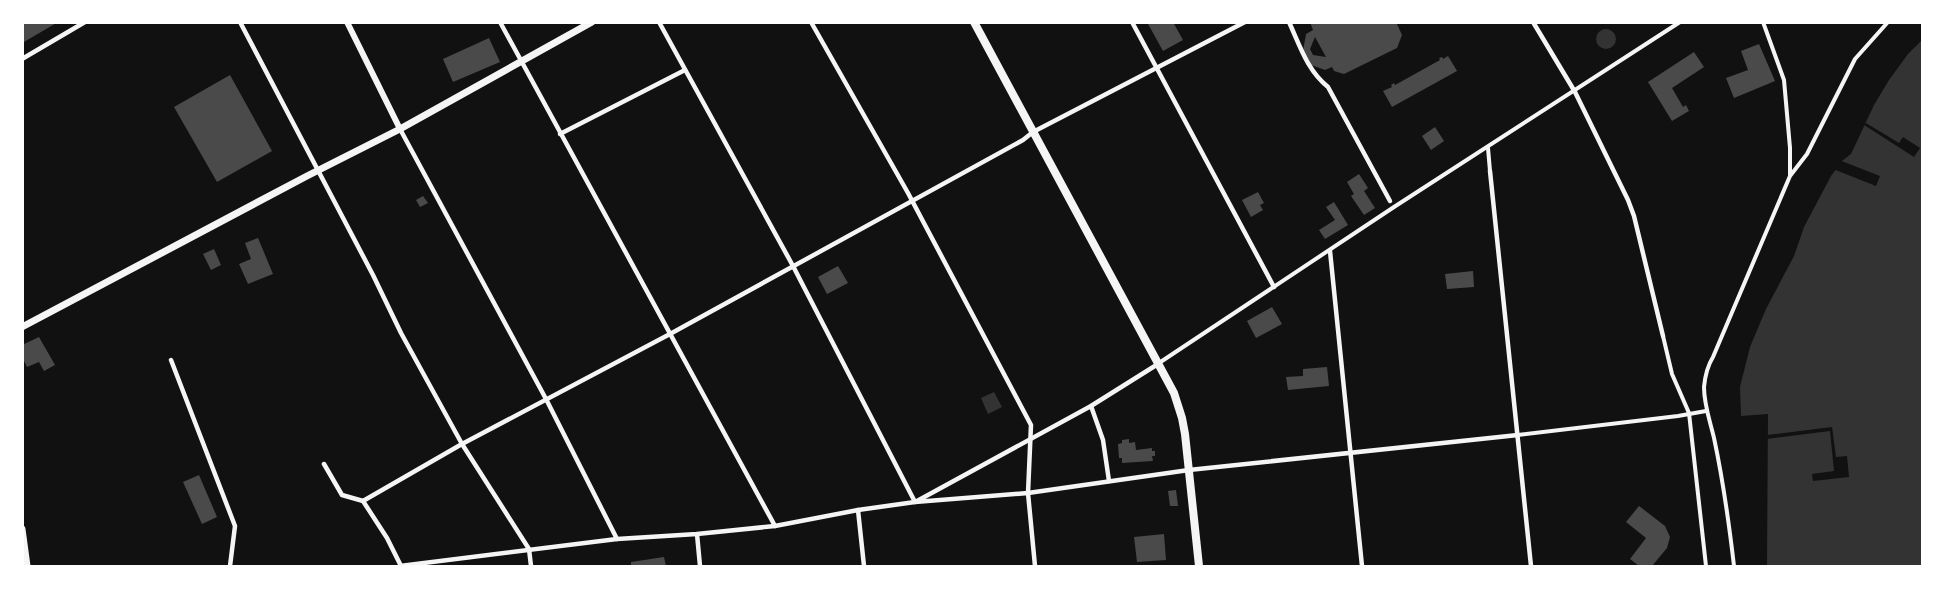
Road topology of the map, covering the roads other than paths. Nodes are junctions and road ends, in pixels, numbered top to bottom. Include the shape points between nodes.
1 (85, 22) edge
2 (240, 22) edge
3 (347, 22) edge
4 (500, 22) edge
5 (592, 22) edge
6 (659, 22) edge
7 (811, 22) edge
8 (974, 22) edge
9 (1132, 22) edge
10 (1245, 22) edge
11 (1289, 22) edge
12 (1533, 22) edge
13 (1680, 22) edge
14 (1763, 22) edge
15 (1888, 22) edge
16 (22, 59) edge
17 (521, 63) junction
18 (1156, 69) junction
19 (685, 70) junction
20 (1575, 92) junction
21 (400, 129) junction
22 (1033, 132) junction
23 (560, 135) junction
24 (1488, 148) junction
25 (318, 170) junction
26 (1490, 171) joint
27 (1790, 176) junction
28 (912, 201) junction
29 (1390, 201) joint
30 (1394, 207) junction
31 (1330, 251) junction
32 (793, 266) junction
33 (1274, 287) junction
34 (22, 327) edge
35 (670, 334) junction
36 (1663, 336) joint
37 (171, 360) dead end
38 (1158, 364) junction
39 (546, 399) junction
40 (1091, 406) junction
41 (1706, 411) junction
42 (1689, 413) junction
43 (1518, 435) junction
44 (1030, 438) junction
45 (462, 444) junction
46 (1349, 453) junction
47 (324, 464) dead end
48 (1189, 470) junction
49 (1109, 482) junction
50 (1028, 493) junction
51 (363, 501) junction
52 (915, 502) junction
53 (858, 510) junction
54 (775, 526) junction
55 (22, 529) edge
56 (697, 534) junction
57 (617, 539) junction
58 (529, 549) junction
59 (424, 565) edge
60 (401, 566) edge
61 (27, 567) edge
62 (230, 567) edge
63 (531, 567) edge
64 (700, 567) edge
65 (864, 567) edge
66 (1035, 567) edge
67 (1199, 567) edge
68 (1362, 567) edge
69 (1531, 567) edge
70 (1706, 567) edge
71 (1734, 567) edge

1 - 16 street
2 - 25 street
3 - 21 street
4 - 17 street
5 - 17 main road
6 - 19 street
7 - 28 street
8 - 22 main road
9 - 18 street
10 - 18 street
11 - 29 street via 1311,68 1328,87
12 - 20 street
13 - 20 street
14 - 27 street via 1784,81
15 - 27 street via 1855,59 1807,154
17 - 21 main road
17 - 23 street
18 - 22 street
18 - 33 street
19 - 23 street
19 - 32 street
20 - 24 street
20 - 36 street via 1634,216
21 - 25 main road
21 - 39 street
22 - 28 street
22 - 38 main road
23 - 35 street
24 - 26 street
24 - 30 street
25 - 34 main road
25 - 45 street
26 - 43 street
27 - 41 street via 1709,363 1704,387
28 - 32 street
28 - 44 street via 1031,425
29 - 30 street
30 - 31 street
31 - 33 street
31 - 46 street
32 - 35 street
32 - 52 street
33 - 38 street
35 - 39 street
35 - 54 street
36 - 42 street via 1672,374
37 - 62 street via 236,526
38 - 40 street
38 - 48 main road via 1179,405
39 - 45 street
39 - 57 street
40 - 44 street
40 - 49 street via 1103,440
41 - 42 street
41 - 71 street via 1714,436
42 - 43 street
42 - 70 street
43 - 46 street
43 - 69 street
44 - 50 street
44 - 52 street
45 - 51 street
45 - 58 street
46 - 48 street
46 - 68 street
47 - 51 street via 342,495
48 - 49 street
48 - 67 main road
49 - 50 street
50 - 52 street
50 - 66 street
51 - 60 street
52 - 53 street
53 - 54 street
53 - 65 street
54 - 56 street
55 - 61 main road
56 - 57 street
56 - 64 street
57 - 58 street
58 - 59 street
58 - 63 street
59 - 60 street

